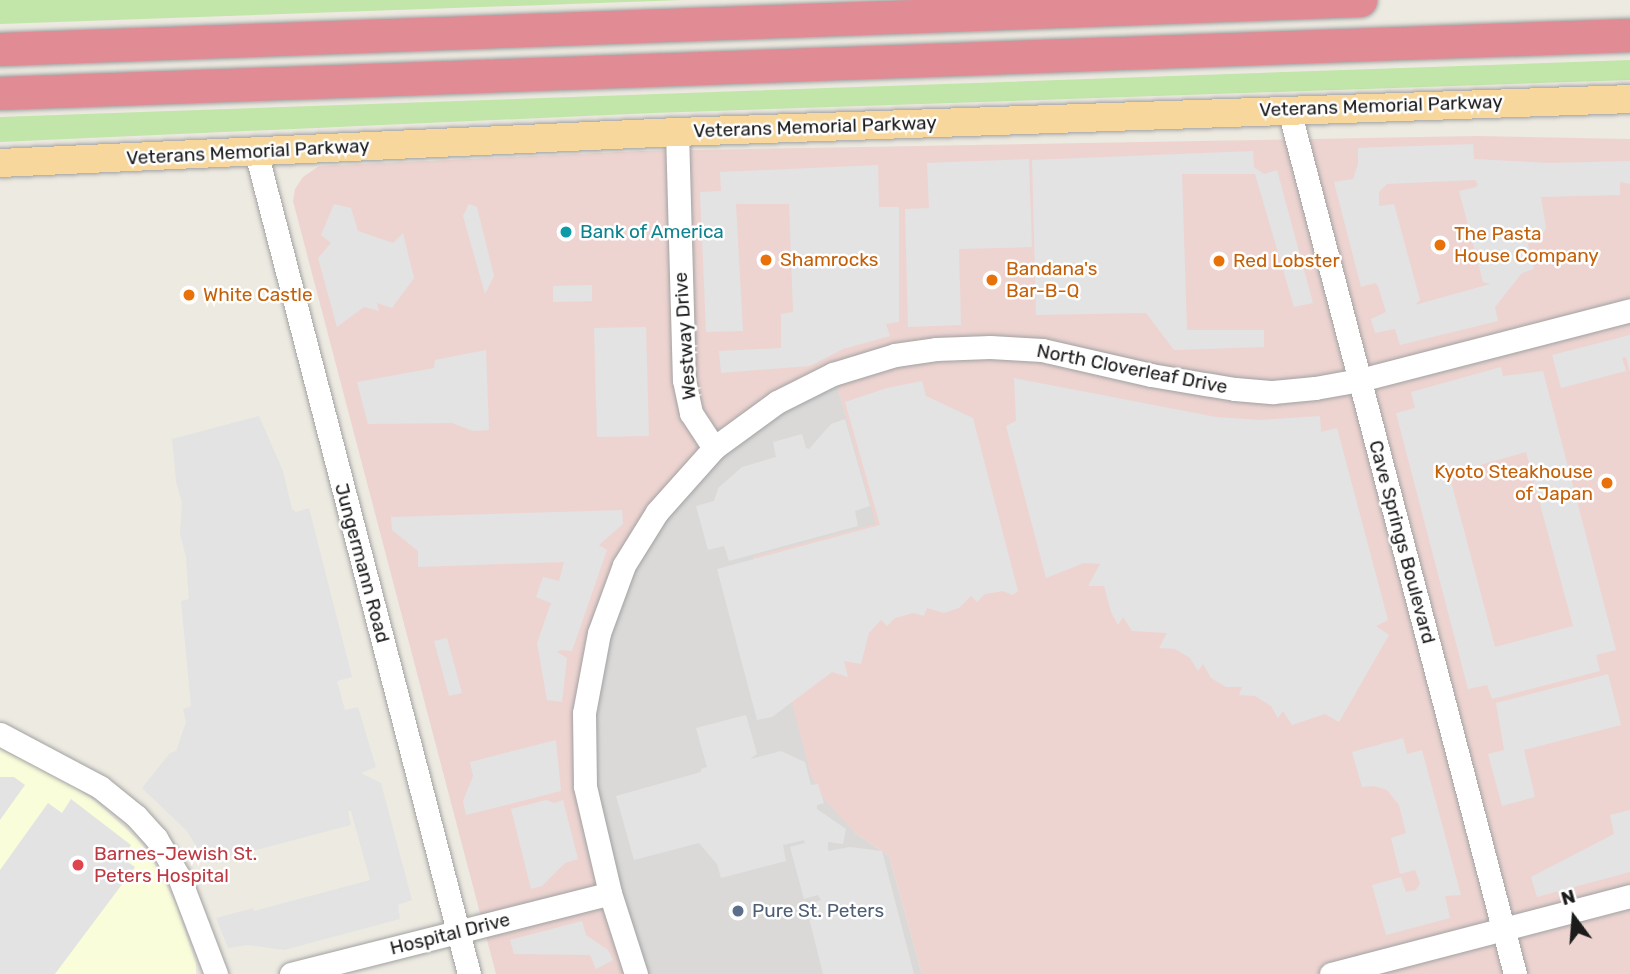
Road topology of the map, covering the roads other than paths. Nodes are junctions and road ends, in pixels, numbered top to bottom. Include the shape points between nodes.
1 (1360, 0) edge
2 (1630, 35) edge
3 (0, 49) edge
4 (0, 93) edge
5 (1630, 99) edge
6 (1289, 110) junction
7 (677, 132) junction
8 (256, 152) junction
9 (0, 163) edge
10 (1630, 310) edge
11 (1360, 380) junction
12 (714, 448) junction
13 (0, 734) edge
14 (610, 893) junction
15 (1630, 896) edge
16 (1503, 930) junction
17 (458, 933) junction
18 (216, 974) edge
19 (291, 974) edge
20 (468, 974) edge
21 (636, 974) edge
22 (1331, 974) edge
23 (1515, 974) edge

1 - 3 highway
2 - 4 highway
5 - 6 main road, Veterans Memorial Parkway
6 - 7 main road, Veterans Memorial Parkway
6 - 11 street, Cave Springs Boulevard
7 - 8 main road, Veterans Memorial Parkway
7 - 12 street, Westway Drive via 684,380 691,413
8 - 9 main road, Veterans Memorial Parkway
8 - 17 street, Jungermann Road
10 - 11 street, North Cloverleaf Drive
11 - 12 street, North Cloverleaf Drive via 1273,392 1235,390 1042,350 936,349 895,355 833,374 777,402
11 - 16 street, Cave Springs Boulevard
12 - 14 street, North Cloverleaf Drive via 656,512 624,565 599,633 584,713 583,757 593,828
13 - 18 street via 100,786 156,838 179,877
14 - 17 street, Hospital Drive
14 - 21 street, North Cloverleaf Drive
15 - 16 street
16 - 22 street
16 - 23 street, Cave Springs Boulevard
17 - 19 street, Hospital Drive
17 - 20 street, Jungermann Road

